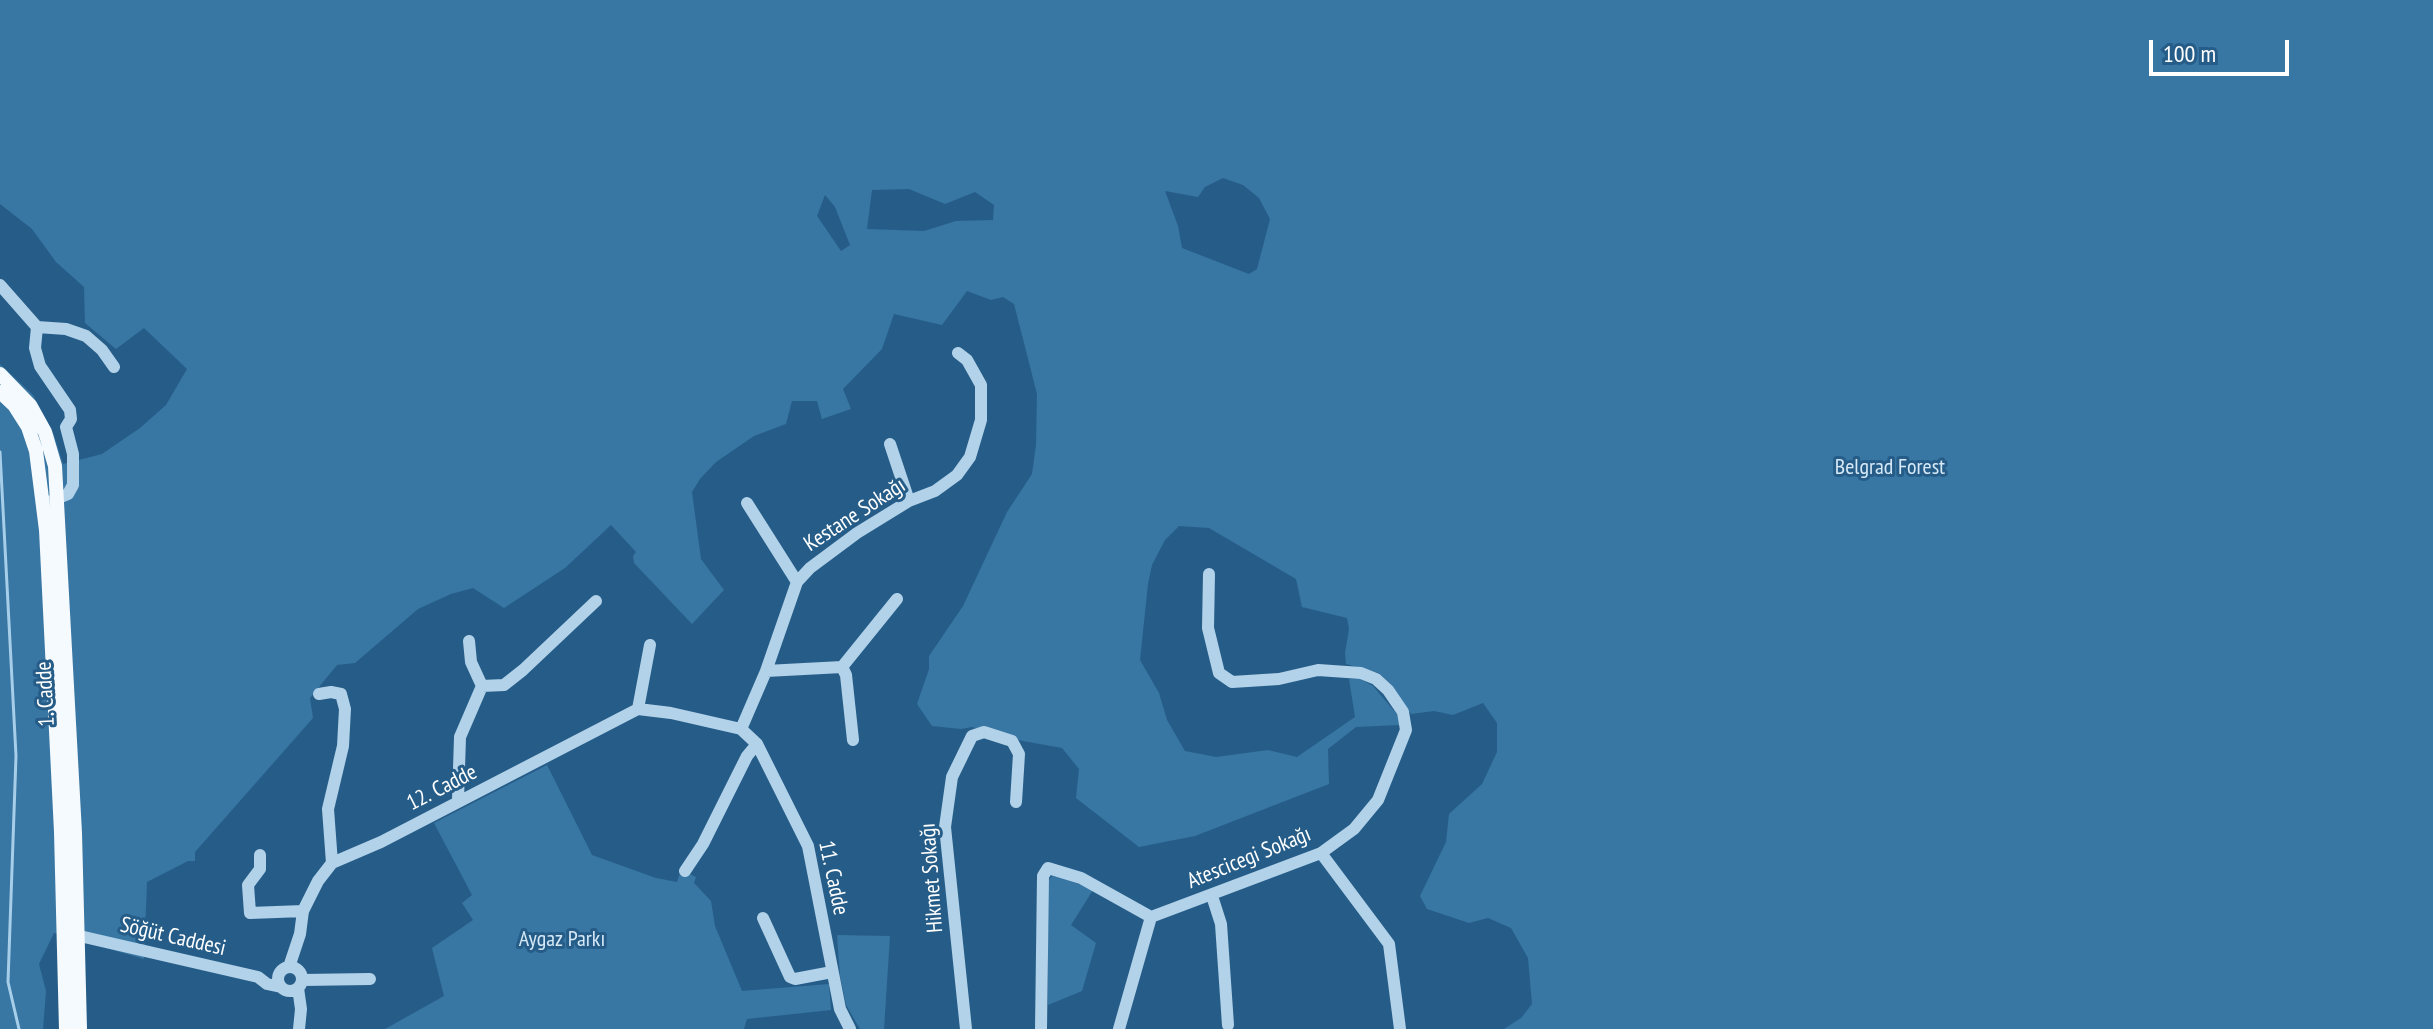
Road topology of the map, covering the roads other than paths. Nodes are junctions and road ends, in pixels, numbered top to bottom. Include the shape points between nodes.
1 (0, 285) edge
2 (37, 327) junction
3 (958, 353) dead end
4 (114, 367) dead end
5 (0, 374) edge
6 (0, 392) edge
7 (890, 444) dead end
8 (51, 501) junction
9 (909, 501) junction
10 (747, 503) dead end
11 (1209, 574) dead end
12 (797, 582) junction
13 (897, 599) dead end
14 (596, 601) dead end
15 (469, 641) dead end
16 (650, 645) dead end
17 (842, 667) junction
18 (766, 671) junction
19 (482, 686) junction
20 (319, 694) dead end
21 (638, 709) junction
22 (741, 729) junction
23 (853, 740) dead end
24 (757, 744) junction
25 (458, 800) junction
26 (1016, 802) dead end
27 (1321, 853) junction
28 (260, 855) dead end
29 (332, 863) junction
30 (685, 871) dead end
31 (1212, 896) junction
32 (303, 911) junction
33 (1151, 917) junction
34 (763, 918) dead end
35 (71, 934) junction
36 (832, 972) junction
37 (291, 979) junction
38 (370, 979) dead end
39 (299, 1025) edge
40 (1228, 1025) dead end
41 (66, 1029) edge
42 (80, 1029) edge
43 (850, 1029) edge
44 (966, 1029) edge
45 (1041, 1029) edge
46 (1119, 1029) edge
47 (1400, 1029) edge

1 - 2 street
2 - 4 street via 86,336
2 - 8 street via 40,366 71,419 66,427 73,485 68,494
3 - 9 street, Kestane Sokağı via 981,385 977,437 957,475
5 - 8 main road, 1. Cadde via 30,405 45,432 55,466
6 - 8 main road, 1. Cadde via 28,427
7 - 9 street
8 - 35 main road, 1. Cadde via 51,610
9 - 12 street, Kestane Sokağı via 857,533
10 - 12 street
11 - 27 street, Atescicegi Sokağı via 1208,628 1219,673 1232,682 1318,670 1361,673 1388,690 1403,712 1406,730 1378,800 1354,829
12 - 18 street, Kestane Sokağı
13 - 17 street
14 - 19 street via 504,685
15 - 19 street
16 - 21 street
17 - 18 street
17 - 23 street
18 - 22 street, Kestane Sokağı
19 - 25 street via 460,737
20 - 29 street via 341,694 345,709 343,746 328,809
21 - 22 street
21 - 25 street, 12. Cadde
22 - 24 street
24 - 30 street
24 - 36 street, 11. Cadde via 808,846
25 - 29 street, 12. Cadde
26 - 44 street, Hikmet Sokağı via 1019,754 1012,741 984,732 972,736 952,777 945,827
27 - 31 street, Atescicegi Sokağı
27 - 47 street via 1389,944
28 - 32 street via 260,869 248,885 250,913
29 - 32 street
31 - 33 street, Atescicegi Sokağı
31 - 40 street via 1221,924
32 - 37 street via 302,952
33 - 45 street via 1081,878 1048,868 1043,876
33 - 46 street
34 - 36 street via 790,977
35 - 37 street, Söğüt Caddesi via 258,977 267,984
35 - 41 main road, 1. Cadde
35 - 42 main road, 1. Cadde
36 - 43 street, 11. Cadde
37 - 38 street
37 - 39 street

